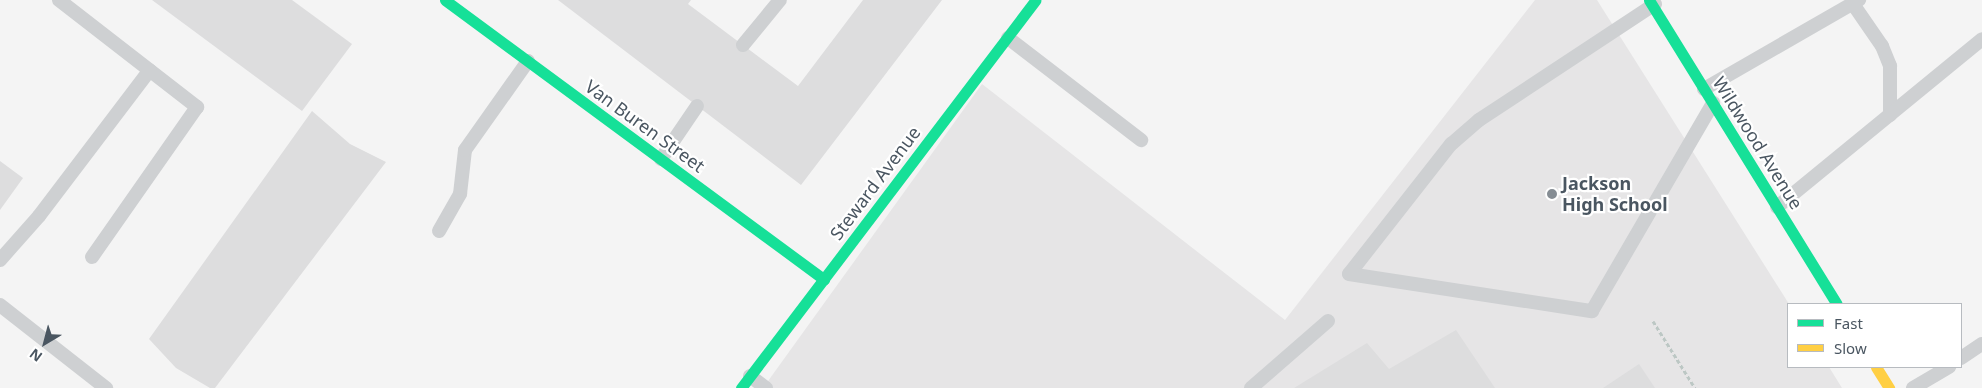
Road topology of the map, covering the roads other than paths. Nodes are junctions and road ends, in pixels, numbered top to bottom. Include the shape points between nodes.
1 (59, 0) edge
2 (445, 0) edge
3 (780, 0) edge
4 (1036, 0) edge
5 (1653, 2) edge
6 (1856, 2) edge
7 (1008, 38) junction
8 (1982, 39) edge
9 (743, 45) dead end
10 (528, 61) junction
11 (150, 70) junction
12 (1704, 89) junction
13 (1713, 103) junction
14 (697, 106) dead end
15 (1890, 115) junction
16 (1142, 140) dead end
17 (661, 159) junction
18 (1777, 207) junction
19 (439, 231) dead end
20 (92, 257) dead end
21 (0, 260) edge
22 (824, 279) junction
23 (1836, 303) edge
24 (0, 305) edge
25 (1328, 321) dead end
26 (1982, 344) edge
27 (1962, 357) edge
28 (1877, 368) edge
29 (1947, 368) edge
30 (750, 376) junction
31 (106, 388) edge
32 (741, 388) edge
33 (766, 388) edge
34 (1251, 388) edge
35 (1889, 388) edge
36 (1913, 388) edge

1 - 11 lane
2 - 10 street, Van Buren Street
3 - 9 lane
4 - 7 street, Steward Avenue
5 - 12 street, Wildwood Avenue
5 - 13 lane via 1478,120 1451,144 1349,274 1592,310
6 - 12 lane
6 - 15 lane via 1890,66
7 - 16 lane
7 - 22 street, Steward Avenue
8 - 15 lane
10 - 17 street, Van Buren Street
10 - 19 lane via 464,150 460,194
11 - 20 lane via 197,107
11 - 21 lane via 39,216
12 - 13 street, Wildwood Avenue
13 - 18 street, Wildwood Avenue
14 - 17 lane
15 - 18 lane
17 - 22 street, Van Buren Street
18 - 23 street, Wildwood Avenue
22 - 30 street, Steward Avenue
24 - 31 lane
25 - 34 lane
26 - 27 lane
28 - 35 street
29 - 36 lane
30 - 32 street, Steward Avenue
30 - 33 lane

